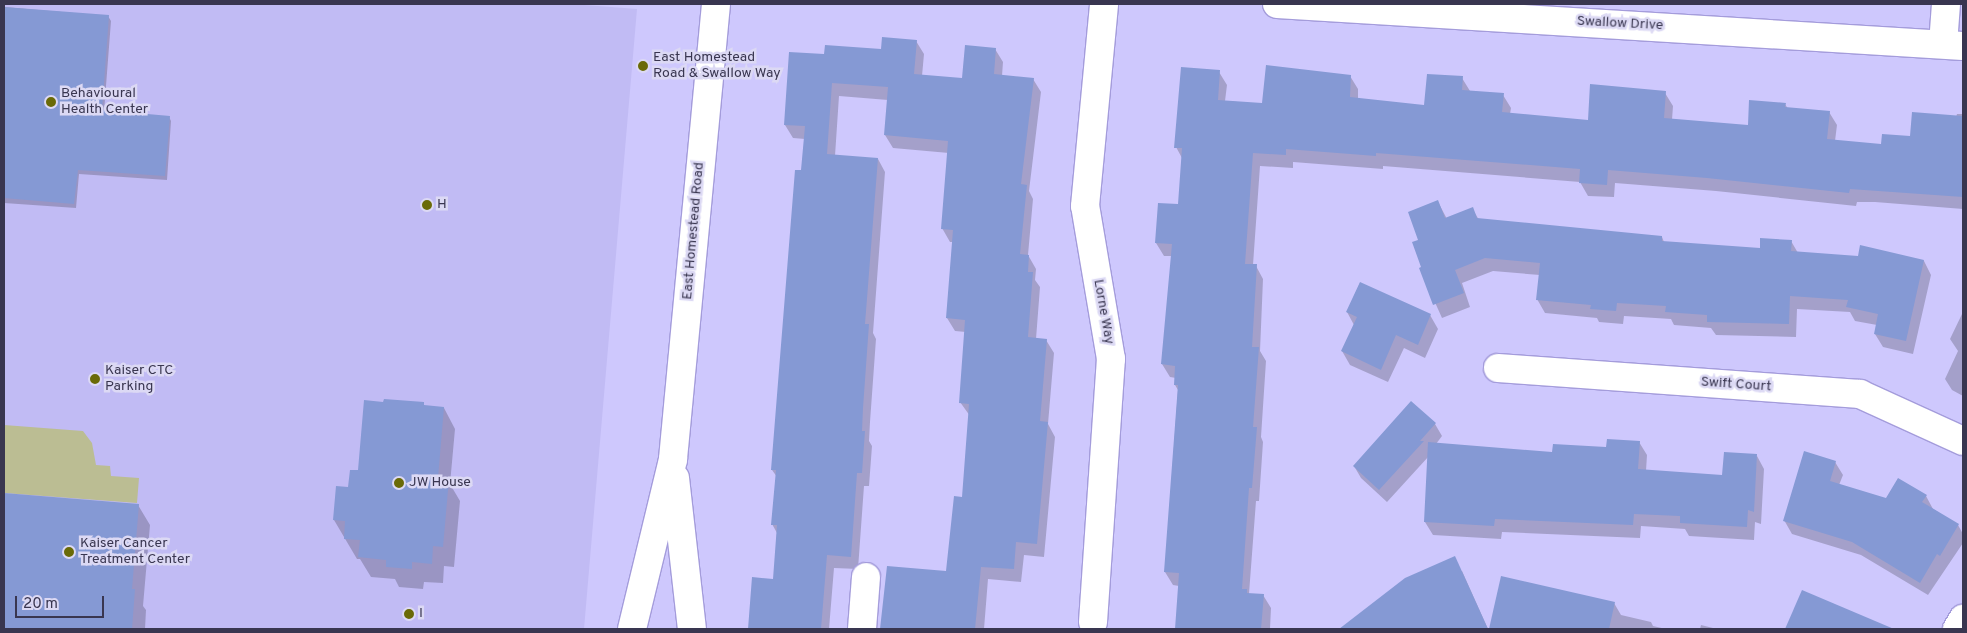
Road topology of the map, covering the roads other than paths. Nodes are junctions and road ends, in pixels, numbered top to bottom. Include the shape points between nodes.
1 (716, 4) edge
2 (1104, 4) edge
3 (1277, 4) edge
4 (1946, 4) edge
5 (1953, 45) edge
6 (1498, 368) dead end
7 (1963, 442) edge
8 (673, 459) junction
9 (866, 577) dead end
10 (1963, 618) edge
11 (1094, 622) dead end
12 (632, 629) edge
13 (692, 629) edge
14 (862, 629) edge
15 (1957, 629) edge

1 - 8 street, East Homestead Road
2 - 11 street, Lorne Way via 1085,206 1111,359
3 - 5 street, Swallow Drive
4 - 5 street
6 - 7 street, Swift Court via 1860,394
8 - 12 street, East Homestead Road
8 - 13 street, East Homestead Road
9 - 14 street
10 - 15 street

